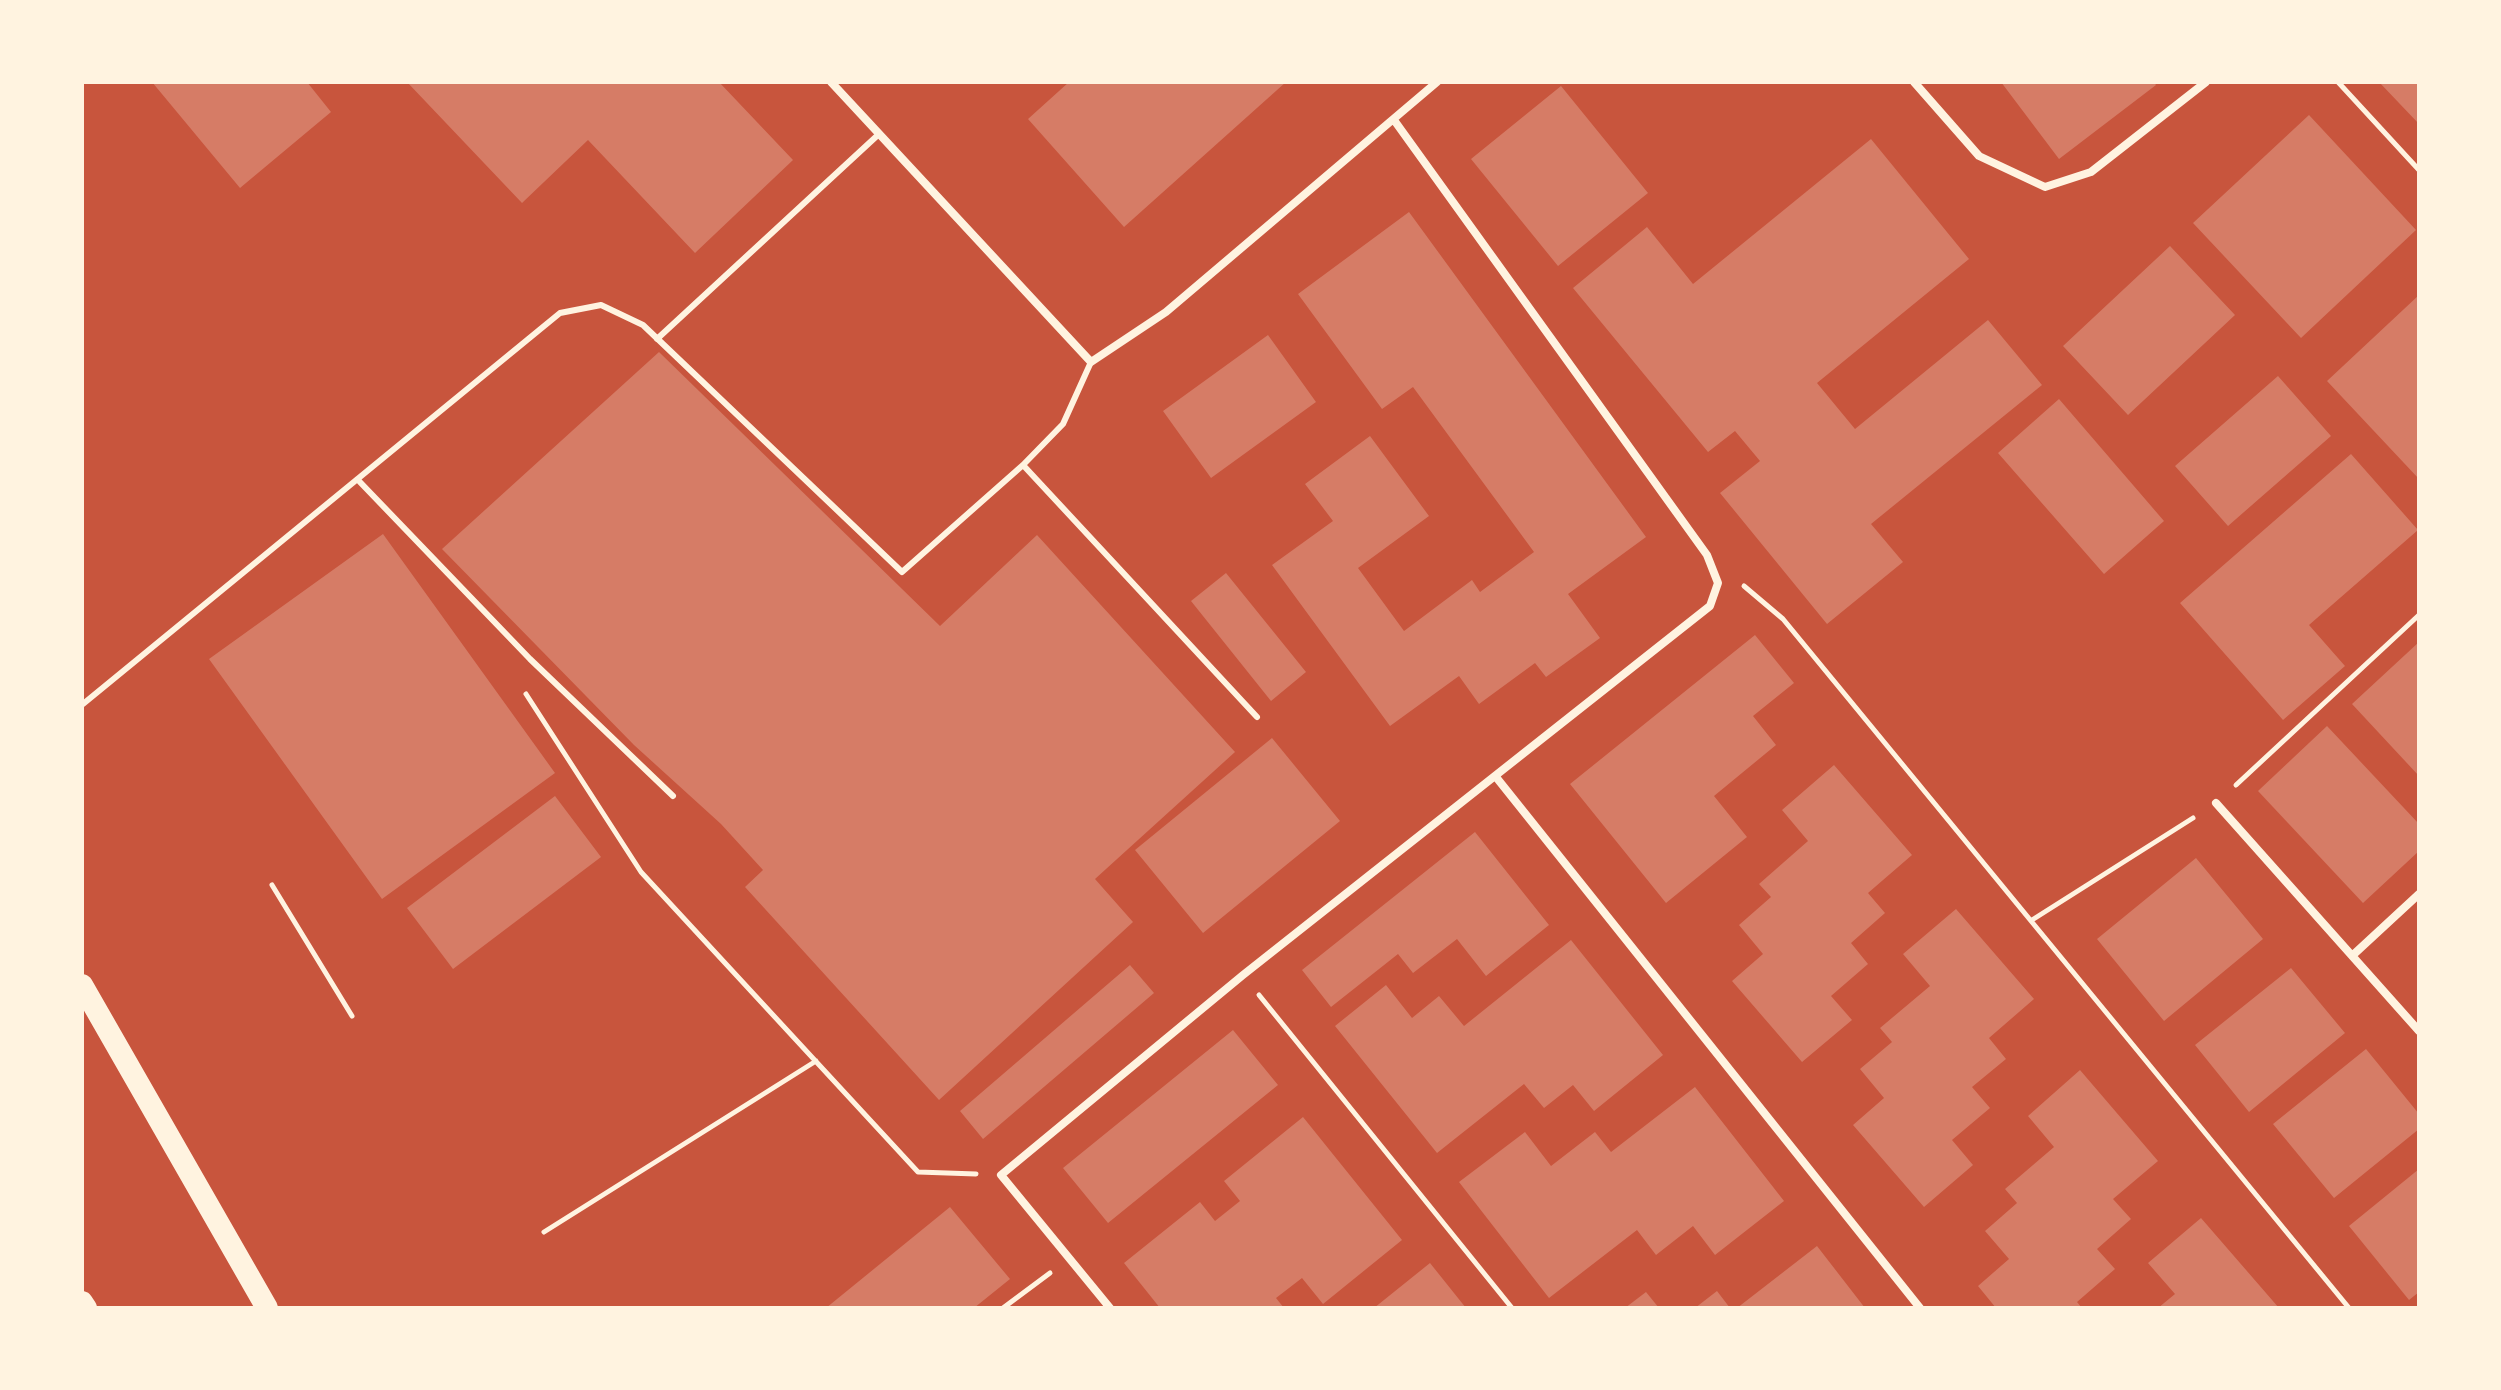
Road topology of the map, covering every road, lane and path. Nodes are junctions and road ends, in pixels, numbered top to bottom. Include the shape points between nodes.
1 (831, 82) edge
2 (1437, 82) edge
3 (1914, 82) edge
4 (2206, 82) edge
5 (2338, 82) edge
6 (1394, 120) junction
7 (879, 134) junction
8 (2419, 170) edge
9 (657, 339) junction
10 (1091, 362) junction
11 (1023, 465) junction
12 (358, 480) junction
13 (1707, 555) junction
14 (2419, 615) edge
15 (530, 659) junction
16 (83, 704) edge
17 (1257, 717) dead end
18 (1496, 777) junction
19 (673, 796) dead end
20 (2216, 803) junction
21 (272, 885) dead end
22 (2419, 894) edge
23 (2032, 920) junction
24 (2353, 955) junction
25 (1243, 975) junction
26 (82, 985) edge
27 (352, 1016) dead end
28 (2419, 1031) edge
29 (816, 1061) junction
30 (1001, 1175) junction
31 (544, 1232) dead end
32 (1069, 1258) junction
33 (82, 1302) edge
34 (86, 1308) edge
35 (267, 1308) edge
36 (1003, 1308) edge
37 (1110, 1308) edge
38 (1512, 1308) edge
39 (1920, 1308) edge
40 (2349, 1308) edge

1 - 7 street
2 - 6 street
3 - 4 street via 1979,156 2045,187 2091,172
5 - 8 path
6 - 10 street via 1166,312
6 - 13 street
7 - 9 lane
7 - 10 street
9 - 11 lane via 902,572
9 - 12 lane via 643,325 601,305 560,313
10 - 11 lane via 1063,424
11 - 17 lane
12 - 15 lane
12 - 16 lane
13 - 18 street via 1718,583 1710,606
13 - 23 path via 1783,619
14 - 20 path
15 - 19 lane
15 - 29 path via 517,681 641,872
18 - 25 street
18 - 39 street
20 - 23 path
20 - 24 street
21 - 27 path
22 - 24 street
23 - 40 path
24 - 28 street
25 - 30 street
25 - 38 path
26 - 35 highway
29 - 30 path via 918,1172
29 - 31 path
30 - 32 street
32 - 36 path
32 - 37 street
33 - 34 highway

